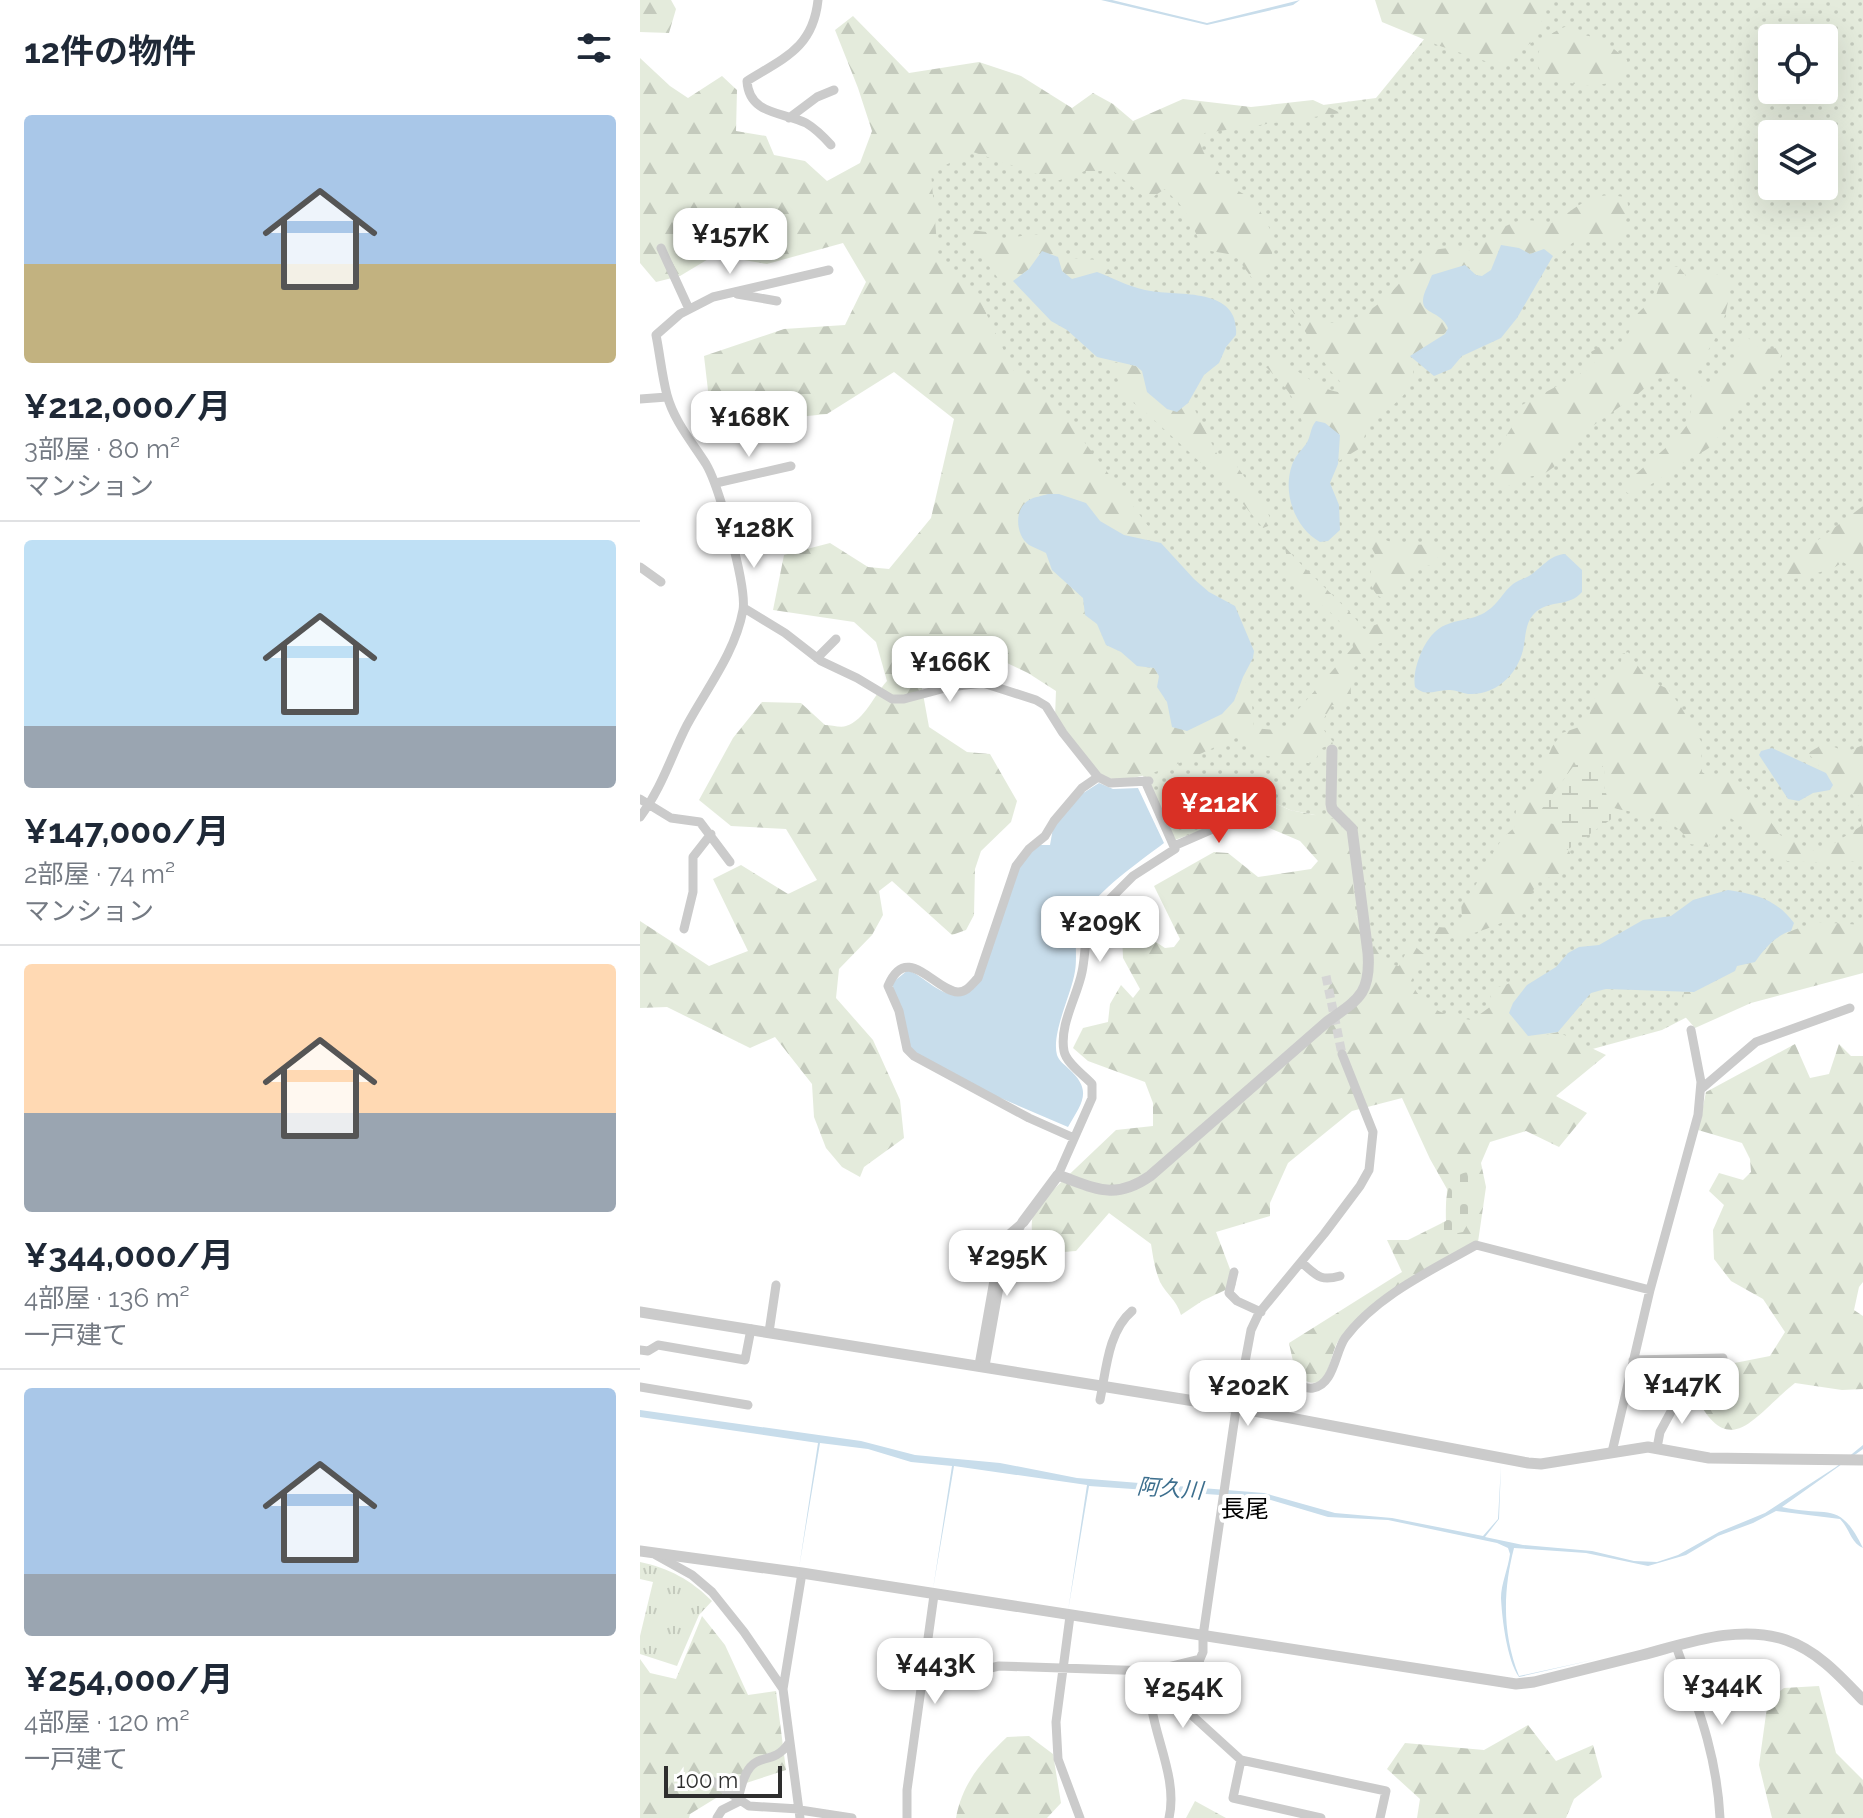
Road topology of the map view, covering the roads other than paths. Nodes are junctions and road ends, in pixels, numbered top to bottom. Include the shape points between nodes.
1 (818, 0) edge
2 (834, 90) dead end
3 (789, 118) junction
4 (831, 145) dead end
5 (661, 248) dead end
6 (829, 270) dead end
7 (729, 293) junction
8 (777, 301) dead end
9 (689, 309) junction
10 (667, 397) junction
11 (640, 399) edge
12 (791, 466) dead end
13 (716, 483) junction
14 (640, 567) edge
15 (661, 582) dead end
16 (744, 608) junction
17 (836, 639) dead end
18 (817, 658) junction
19 (1332, 750) dead end
20 (1098, 777) junction
21 (644, 802) edge
22 (1242, 810) dead end
23 (640, 817) edge
24 (711, 834) junction
25 (1174, 846) junction
26 (730, 862) dead end
27 (684, 929) dead end
28 (1850, 1008) dead end
29 (1691, 1030) dead end
30 (1342, 1054) tunnel mouth
31 (1701, 1089) junction
32 (1074, 1138) junction
33 (1058, 1175) junction
34 (1023, 1222) joint
35 (1301, 1262) junction
36 (1234, 1272) dead end
37 (1340, 1276) dead end
38 (776, 1285) dead end
39 (1650, 1290) junction
40 (1132, 1311) dead end
41 (640, 1312) edge
42 (1261, 1312) junction
43 (751, 1329) junction
44 (769, 1332) junction
45 (640, 1350) edge
46 (1723, 1358) dead end
47 (1633, 1360) junction
48 (1245, 1364) junction
49 (982, 1366) junction
50 (1103, 1386) junction
51 (640, 1387) edge
52 (1680, 1395) dead end
53 (1100, 1400) dead end
54 (748, 1405) dead end
55 (1238, 1408) junction
56 (1657, 1448) junction
57 (1612, 1452) junction
58 (1863, 1460) edge
59 (640, 1551) edge
60 (653, 1553) junction
61 (802, 1573) junction
62 (934, 1595) junction
63 (1070, 1616) junction
64 (1203, 1636) junction
65 (1676, 1646) junction
66 (1200, 1659) junction
67 (1063, 1668) junction
68 (986, 1669) dead end
69 (1151, 1671) junction
70 (783, 1689) junction
71 (1863, 1700) edge
72 (789, 1743) junction
73 (1241, 1760) junction
74 (708, 1778) dead end
75 (739, 1801) junction
76 (800, 1812) edge
77 (717, 1818) edge
78 (852, 1818) edge
79 (907, 1818) edge
80 (1080, 1818) edge
81 (1169, 1818) edge
82 (1321, 1818) edge
83 (1380, 1818) edge
84 (1720, 1818) edge

1 - 3 street via 814,24 795,52 747,81 750,96 773,114
2 - 3 street
3 - 4 street via 808,125
5 - 9 street
6 - 7 street
7 - 8 street
7 - 9 street
9 - 10 street via 656,335
10 - 11 street
10 - 13 street
12 - 13 street
13 - 16 street
14 - 15 street
16 - 18 street
16 - 21 street via 730,650
17 - 18 street
18 - 20 street via 892,699 983,683 1036,700 1046,706
19 - 33 street via 1331,804 1352,829 1368,953 1370,972 1360,998 1131,1189 1103,1191
20 - 25 street via 1110,783 1147,781
20 - 32 street via 1082,788 1016,866 978,978 969,989 950,990 907,967 888,986 907,1049 914,1056
21 - 23 street
21 - 24 street via 671,818 700,822
22 - 25 street via 1229,822
24 - 26 street
24 - 27 street via 693,857 693,892
25 - 32 street via 1133,876 1088,925 1082,974 1064,1034 1067,1058 1092,1084 1092,1098
28 - 31 street via 1756,1042
29 - 31 street
30 - 35 street via 1373,1132 1369,1170
31 - 39 street
32 - 33 street
33 - 34 street
34 - 49 street via 999,1252
35 - 37 street via 1321,1278
35 - 42 street
36 - 42 street via 1229,1293
38 - 44 street
39 - 47 street
39 - 48 street via 1476,1245 1370,1311 1343,1341 1322,1384 1306,1387 1287,1372
40 - 50 street via 1113,1340
41 - 43 street
42 - 48 street via 1251,1330
43 - 44 street
43 - 45 street via 745,1360 658,1345
44 - 49 street
46 - 47 street
47 - 57 street
48 - 55 street
49 - 50 street
50 - 53 street
50 - 55 street
51 - 54 street
52 - 56 street
55 - 57 street via 1528,1463
55 - 64 street
56 - 57 street
56 - 58 street via 1709,1458
59 - 60 street
60 - 61 street
60 - 70 street via 712,1592
61 - 62 street
61 - 70 street
62 - 63 street
62 - 79 street
63 - 64 street
63 - 67 street
64 - 65 street via 1516,1684
64 - 66 street
65 - 71 street via 1752,1633 1788,1641 1820,1659
65 - 84 street via 1711,1747
66 - 69 street
66 - 73 street via 1185,1709
67 - 68 street
67 - 69 street
67 - 80 street via 1056,1722 1058,1759
69 - 81 street
70 - 72 street
72 - 75 street via 777,1755 753,1762
72 - 76 street
73 - 82 street via 1233,1798
73 - 83 street via 1386,1791
74 - 75 street
75 - 76 street
75 - 77 street
76 - 78 street

